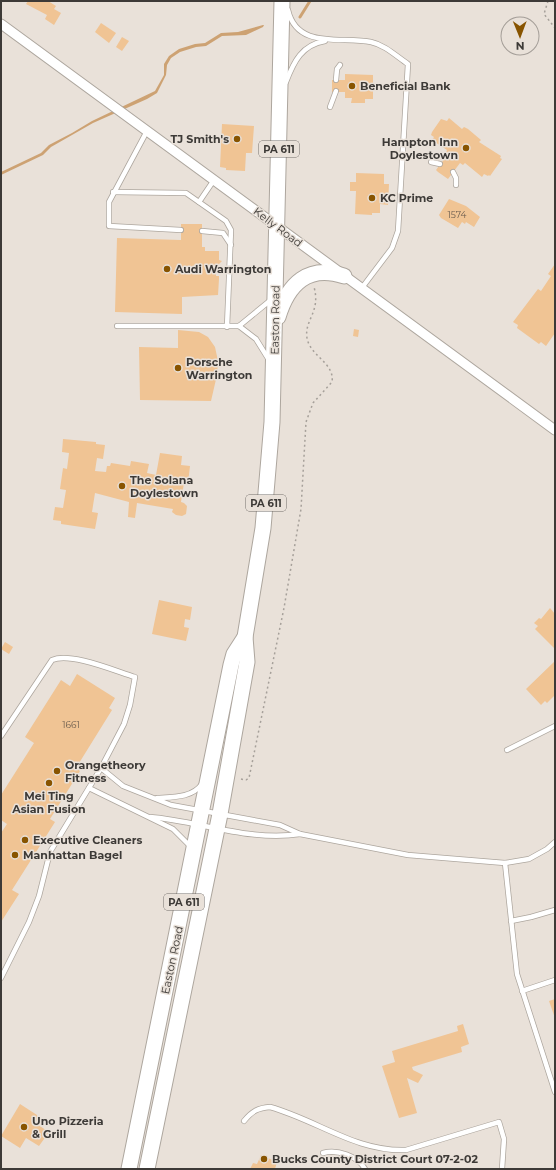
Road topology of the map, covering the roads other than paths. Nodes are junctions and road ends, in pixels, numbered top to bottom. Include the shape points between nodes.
1 (282, 1) edge
2 (286, 1) edge
3 (1, 24) edge
4 (330, 40) junction
5 (340, 65) dead end
6 (336, 80) dead end
7 (336, 92) dead end
8 (280, 97) junction
9 (330, 107) dead end
10 (146, 131) junction
11 (431, 162) dead end
12 (440, 164) dead end
13 (454, 172) dead end
14 (214, 180) junction
15 (456, 185) dead end
16 (113, 192) junction
17 (199, 202) junction
18 (278, 227) junction
19 (181, 230) dead end
20 (202, 231) dead end
21 (231, 245) junction
22 (344, 276) junction
23 (361, 289) junction
24 (275, 297) junction
25 (275, 325) junction
26 (117, 326) dead end
27 (239, 326) junction
28 (228, 327) junction
29 (274, 367) junction
30 (555, 430) edge
31 (245, 637) junction
32 (555, 726) edge
33 (1, 736) edge
34 (507, 750) dead end
35 (101, 768) junction
36 (210, 773) junction
37 (89, 788) junction
38 (156, 798) junction
39 (150, 817) junction
40 (201, 817) junction
41 (219, 821) junction
42 (300, 834) junction
43 (555, 842) edge
44 (194, 850) junction
45 (505, 863) junction
46 (555, 910) edge
47 (511, 921) junction
48 (1, 978) edge
49 (555, 980) edge
50 (522, 991) junction
51 (555, 1092) edge
52 (244, 1121) dead end
53 (322, 1153) dead end
54 (129, 1169) edge
55 (147, 1169) edge
56 (365, 1169) edge
57 (502, 1169) edge

1 - 8 highway, Easton Road / PA 611
2 - 4 lane via 290,16 299,29 316,38
3 - 10 street, Kelly Road
4 - 8 lane via 306,48 298,56
4 - 23 lane via 371,42 384,47 408,64 398,231 392,248
5 - 6 lane
7 - 9 lane
8 - 18 highway, Easton Road / PA 611
10 - 14 street, Kelly Road
10 - 16 lane
11 - 12 lane
13 - 15 lane
14 - 17 lane
14 - 18 street, Kelly Road
16 - 17 lane via 186,193
16 - 19 lane via 109,202 109,226
17 - 21 lane via 226,221 231,230
18 - 22 street, Kelly Road
18 - 24 highway, Easton Road / PA 611
20 - 21 lane via 223,233
21 - 28 lane
22 - 23 street, Kelly Road
22 - 25 highway via 321,272 306,276 292,288
23 - 30 street, Kelly Road
24 - 25 highway, Easton Road / PA 611
24 - 27 lane
25 - 29 highway, Easton Road / PA 611
26 - 28 lane
27 - 28 lane
27 - 29 lane via 256,339
29 - 31 highway, Easton Road / PA 611 via 269,473 263,528
31 - 36 highway, Easton Road / PA 611 via 234,654 231,665
31 - 41 highway, Easton Road / PA 611 via 247,662
32 - 34 lane
33 - 35 lane via 52,660 65,657 125,674 135,678 130,705 124,724
35 - 37 lane
35 - 38 lane via 123,786
36 - 38 lane via 200,786 184,796
36 - 40 highway, Easton Road / PA 611
37 - 39 lane
37 - 48 lane via 50,852 36,903
38 - 40 lane
39 - 40 lane
39 - 44 lane via 173,829
40 - 41 lane
40 - 41 lane
40 - 44 highway, Easton Road / PA 611
41 - 42 lane via 280,825
41 - 42 lane via 280,837
41 - 55 highway, Easton Road / PA 611
42 - 45 lane via 408,855
43 - 45 lane via 529,859
44 - 54 highway, Easton Road / PA 611
45 - 47 lane
46 - 47 lane
47 - 50 lane via 517,974
49 - 50 lane
50 - 51 lane
52 - 57 lane via 251,1112 270,1107 370,1147 390,1151 406,1150 499,1122 504,1140
53 - 56 lane via 329,1151 357,1159

